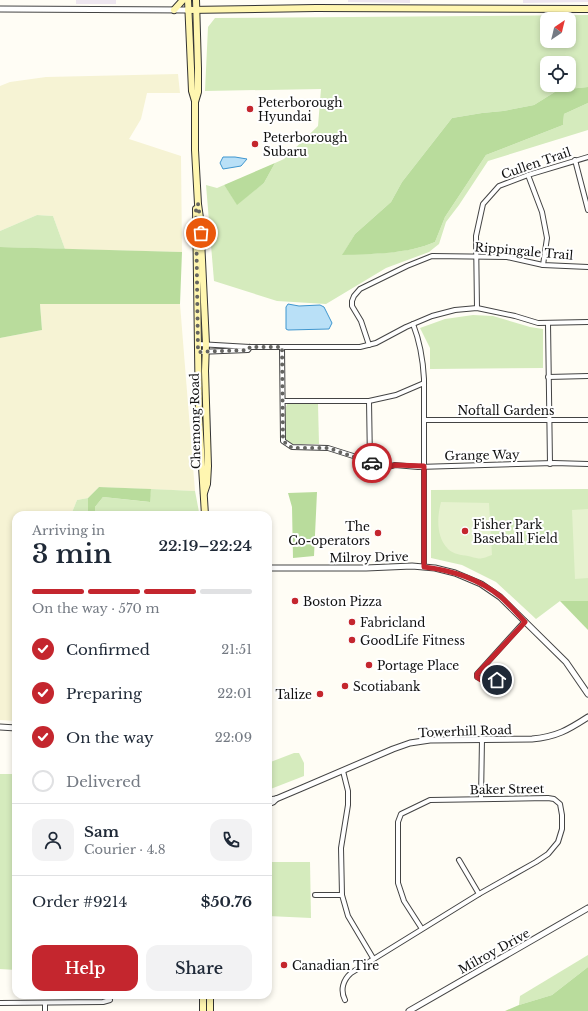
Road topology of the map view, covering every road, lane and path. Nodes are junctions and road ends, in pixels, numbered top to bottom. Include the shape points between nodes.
1 (182, 0) edge
2 (188, 0) edge
3 (196, 0) edge
4 (0, 9) edge
5 (588, 9) edge
6 (174, 10) junction
7 (188, 10) junction
8 (196, 10) junction
9 (195, 102) junction
10 (588, 157) edge
11 (575, 160) junction
12 (528, 174) junction
13 (198, 204) junction
14 (588, 210) edge
15 (476, 256) junction
16 (543, 265) junction
17 (588, 267) edge
18 (477, 308) junction
19 (588, 322) edge
20 (548, 323) junction
21 (413, 324) junction
22 (198, 344) junction
23 (206, 344) junction
24 (369, 345) junction
25 (250, 347) junction
26 (282, 347) junction
27 (198, 352) junction
28 (205, 352) junction
29 (588, 376) edge
30 (548, 377) junction
31 (424, 383) junction
32 (283, 401) junction
33 (369, 401) junction
34 (424, 420) junction
35 (588, 420) edge
36 (548, 421) junction
37 (370, 462) junction
38 (550, 464) junction
39 (588, 464) edge
40 (424, 466) junction
41 (204, 493) junction
42 (205, 511) edge
43 (424, 567) junction
44 (272, 568) edge
45 (525, 622) junction
46 (497, 680) dead end
47 (588, 694) edge
48 (588, 717) edge
49 (0, 727) edge
50 (12, 728) edge
51 (482, 739) junction
52 (343, 771) junction
53 (276, 798) junction
54 (272, 799) edge
55 (481, 800) junction
56 (272, 802) edge
57 (459, 860) dead end
58 (479, 894) junction
59 (315, 895) dead end
60 (342, 895) junction
61 (588, 908) edge
62 (422, 929) junction
63 (373, 958) junction
64 (203, 999) edge
65 (210, 999) edge
66 (110, 1000) dead end
67 (345, 1000) dead end
68 (0, 1003) edge
69 (45, 1003) junction
70 (45, 1011) edge
71 (203, 1011) edge
72 (210, 1011) edge
73 (409, 1011) edge

1 - 6 main road
2 - 7 main road, Chemong Road
3 - 8 main road, Chemong Road
4 - 6 street
5 - 8 main road
6 - 7 street
7 - 8 main road
7 - 9 main road, Chemong Road via 192,91
8 - 9 main road, Chemong Road via 198,92
9 - 13 main road, Chemong Road
10 - 11 street, Cullen Trail
11 - 12 street, Cullen Trail
11 - 14 street
12 - 15 street, Cullen Trail via 499,186 483,204 477,227
12 - 16 street via 542,212 547,238
13 - 22 main road, Chemong Road
13 - 23 main road, Chemong Road
15 - 16 street, Rippingale Trail via 507,257
15 - 18 street, Cullen Trail
15 - 24 street, Rippingale Trail via 432,256 360,289 354,296 352,306 361,321
16 - 17 street, Rippingale Trail
18 - 20 street via 510,314 538,323
18 - 21 street via 432,316
19 - 20 street
20 - 30 street
21 - 24 street
21 - 31 street via 423,356
22 - 23 street
22 - 27 main road, Chemong Road
23 - 25 street
23 - 28 main road, Chemong Road
24 - 26 street
25 - 26 street
25 - 28 street via 248,350
26 - 32 street, Grange Way
27 - 28 street
27 - 41 main road, Chemong Road via 200,453
28 - 41 main road, Chemong Road via 208,466
29 - 30 street
30 - 36 street
31 - 33 street
31 - 34 street
32 - 33 street
32 - 37 street, Grange Way via 283,441 287,445 292,448 328,448
33 - 37 street
34 - 36 street, Noftall Gardens
34 - 40 street
35 - 36 street, Noftall Gardens
36 - 38 street
37 - 40 street, Grange Way via 388,467
38 - 39 street, Grange Way
38 - 40 street, Grange Way
40 - 43 street
41 - 42 main road, Chemong Road
43 - 44 street, Milroy Drive
43 - 45 street, Milroy Drive via 455,572 481,584 500,597
45 - 46 street via 477,674 481,680
45 - 47 street, Milroy Drive via 566,662
48 - 51 street, Towerhill Road via 549,738
49 - 50 street
51 - 52 street, Towerhill Road via 410,743
51 - 55 street
52 - 53 street, Towerhill Road
52 - 60 street via 348,791 348,805 341,848
53 - 54 street, Towerhill Road
53 - 56 street, Towerhill Road
55 - 58 street, Baker Street via 554,799 562,806 562,829 558,842 548,854
55 - 62 street, Baker Street via 430,800 401,814 399,818 398,883 404,901
57 - 58 street
58 - 62 street, Baker Street
59 - 60 street
60 - 63 street via 348,916
61 - 73 street, Milroy Drive
62 - 63 street, Baker Street
63 - 67 street, Baker Street via 347,976 343,982
64 - 71 main road
65 - 72 main road
66 - 69 street
68 - 69 street
69 - 70 street

